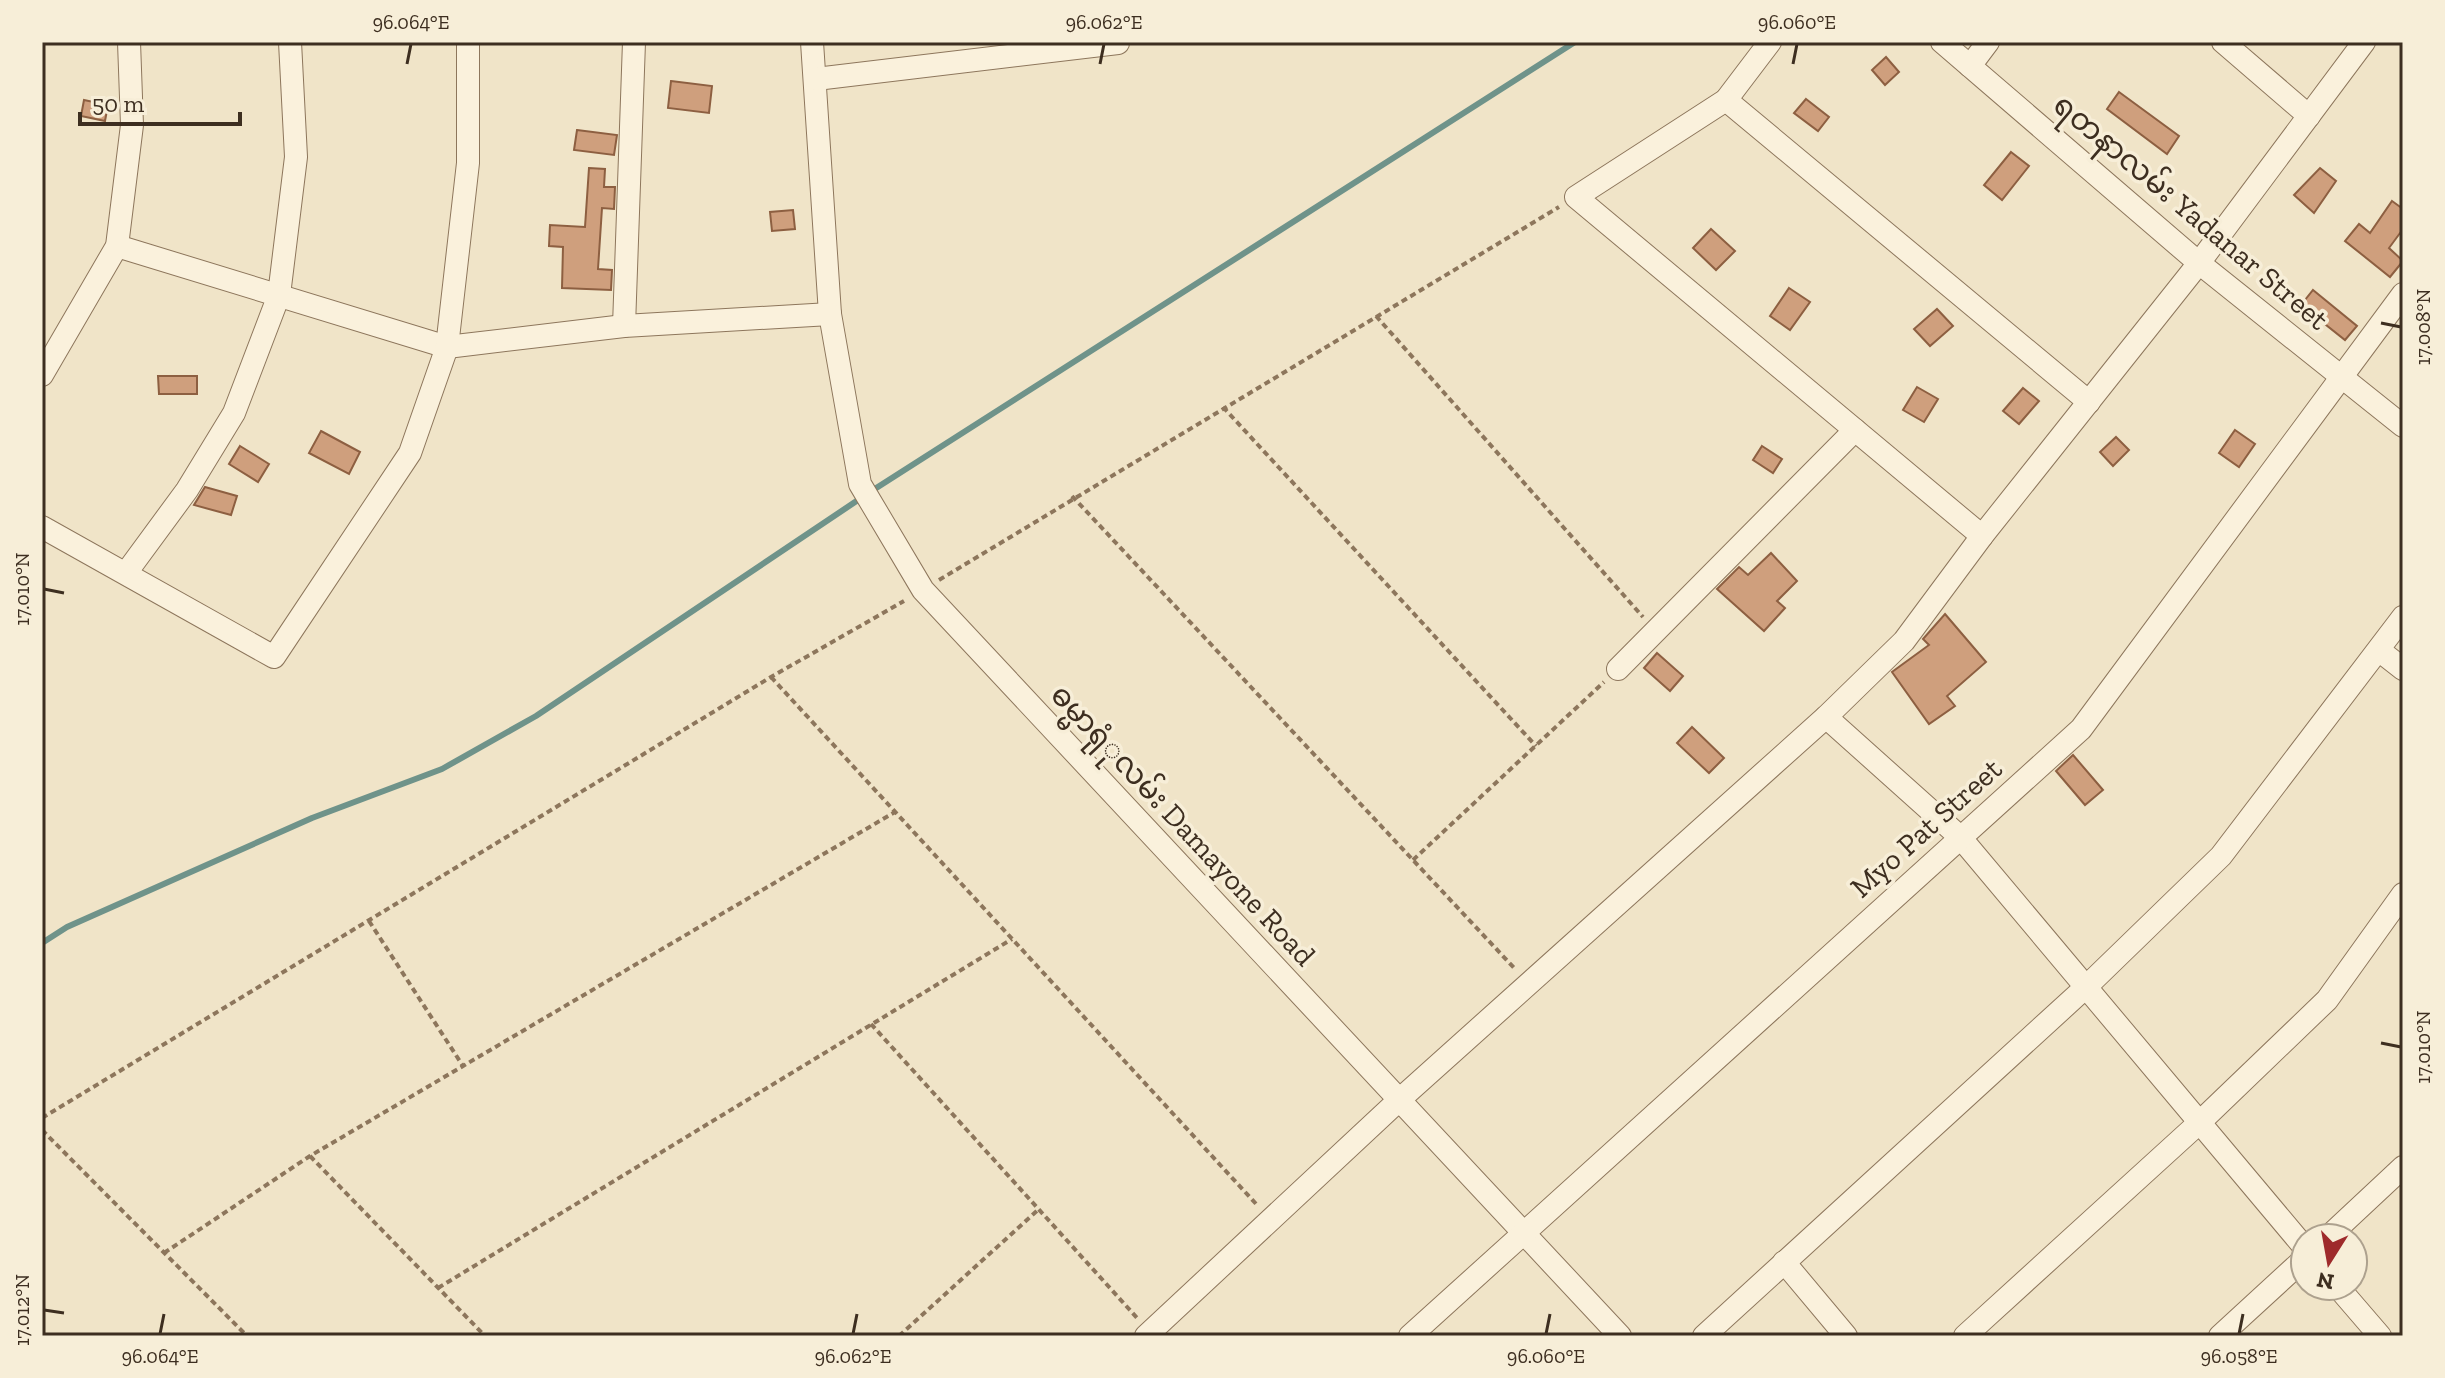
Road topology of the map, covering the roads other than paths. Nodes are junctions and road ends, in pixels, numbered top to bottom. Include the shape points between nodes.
1 (129, 42) edge
2 (290, 42) edge
3 (468, 42) edge
4 (634, 42) edge
5 (812, 42) edge
6 (1770, 42) edge
7 (1942, 42) edge
8 (1988, 42) edge
9 (2223, 42) edge
10 (2364, 42) edge
11 (1118, 43) edge
12 (1970, 66) junction
13 (816, 79) junction
14 (1726, 100) junction
15 (2309, 116) junction
16 (117, 246) junction
17 (2199, 263) junction
18 (2403, 294) edge
19 (279, 295) junction
20 (830, 314) junction
21 (624, 326) junction
22 (447, 347) junction
23 (42, 375) edge
24 (2341, 375) junction
25 (2089, 402) junction
26 (2403, 426) edge
27 (1855, 430) junction
28 (42, 527) edge
29 (1982, 536) junction
30 (126, 573) junction
31 (2403, 617) edge
32 (2380, 651) junction
33 (1618, 669) road end
34 (2403, 669) edge
35 (1826, 717) junction
36 (1960, 837) junction
37 (2403, 894) edge
38 (2087, 986) junction
39 (1398, 1101) junction
40 (2200, 1122) junction
41 (2403, 1167) edge
42 (2344, 1222) edge
43 (2289, 1229) edge
44 (1524, 1231) junction
45 (1784, 1262) junction
46 (2289, 1273) edge
47 (2351, 1302) edge
48 (1148, 1334) edge
49 (1410, 1336) edge
50 (1620, 1336) edge
51 (1704, 1336) edge
52 (1846, 1336) edge
53 (1965, 1336) edge
54 (2220, 1336) edge
55 (2380, 1336) edge

1 - 16 street via 132,125
2 - 19 street via 296,157
3 - 22 street via 468,163
4 - 21 street
5 - 13 street, ဓမ္မာရုံုလမ်း Damayone Road
6 - 14 street
7 - 12 street, ရတနာလမ်း Yadanar Street
8 - 12 street
9 - 15 street
10 - 15 street
11 - 13 street
12 - 17 street, ရတနာလမ်း Yadanar Street
13 - 20 street, ဓမ္မာရုံုလမ်း Damayone Road
14 - 25 street
14 - 27 street via 1576,197
15 - 17 street
16 - 19 street
16 - 23 street
17 - 24 street, ရတနာလမ်း Yadanar Street
17 - 25 street
18 - 24 street, Myo Pat Street
19 - 22 street
19 - 30 street via 234,413 187,490
20 - 21 street
20 - 39 street, ဓမ္မာရုံုလမ်း Damayone Road via 860,484 923,590
21 - 22 street
22 - 30 street via 410,453 274,657
24 - 26 street, ရတနာလမ်း Yadanar Street
24 - 36 street, Myo Pat Street via 2081,729
25 - 29 street
27 - 29 street
27 - 33 street
28 - 30 street
29 - 35 street via 1904,641
31 - 32 street
32 - 34 street
32 - 38 street via 2221,856
35 - 36 street
35 - 39 street
36 - 38 street
36 - 44 street, Myo Pat Street
37 - 40 street via 2327,1000
38 - 40 street
38 - 45 street
39 - 44 street, ဓမ္မာရုံုလမ်း Damayone Road
39 - 48 street
40 - 43 street
40 - 53 street
41 - 42 street
44 - 49 street, Myo Pat Street
44 - 50 street, ဓမ္မာရုံုလမ်း Damayone Road
45 - 51 street
45 - 52 street
46 - 54 street
47 - 55 street

